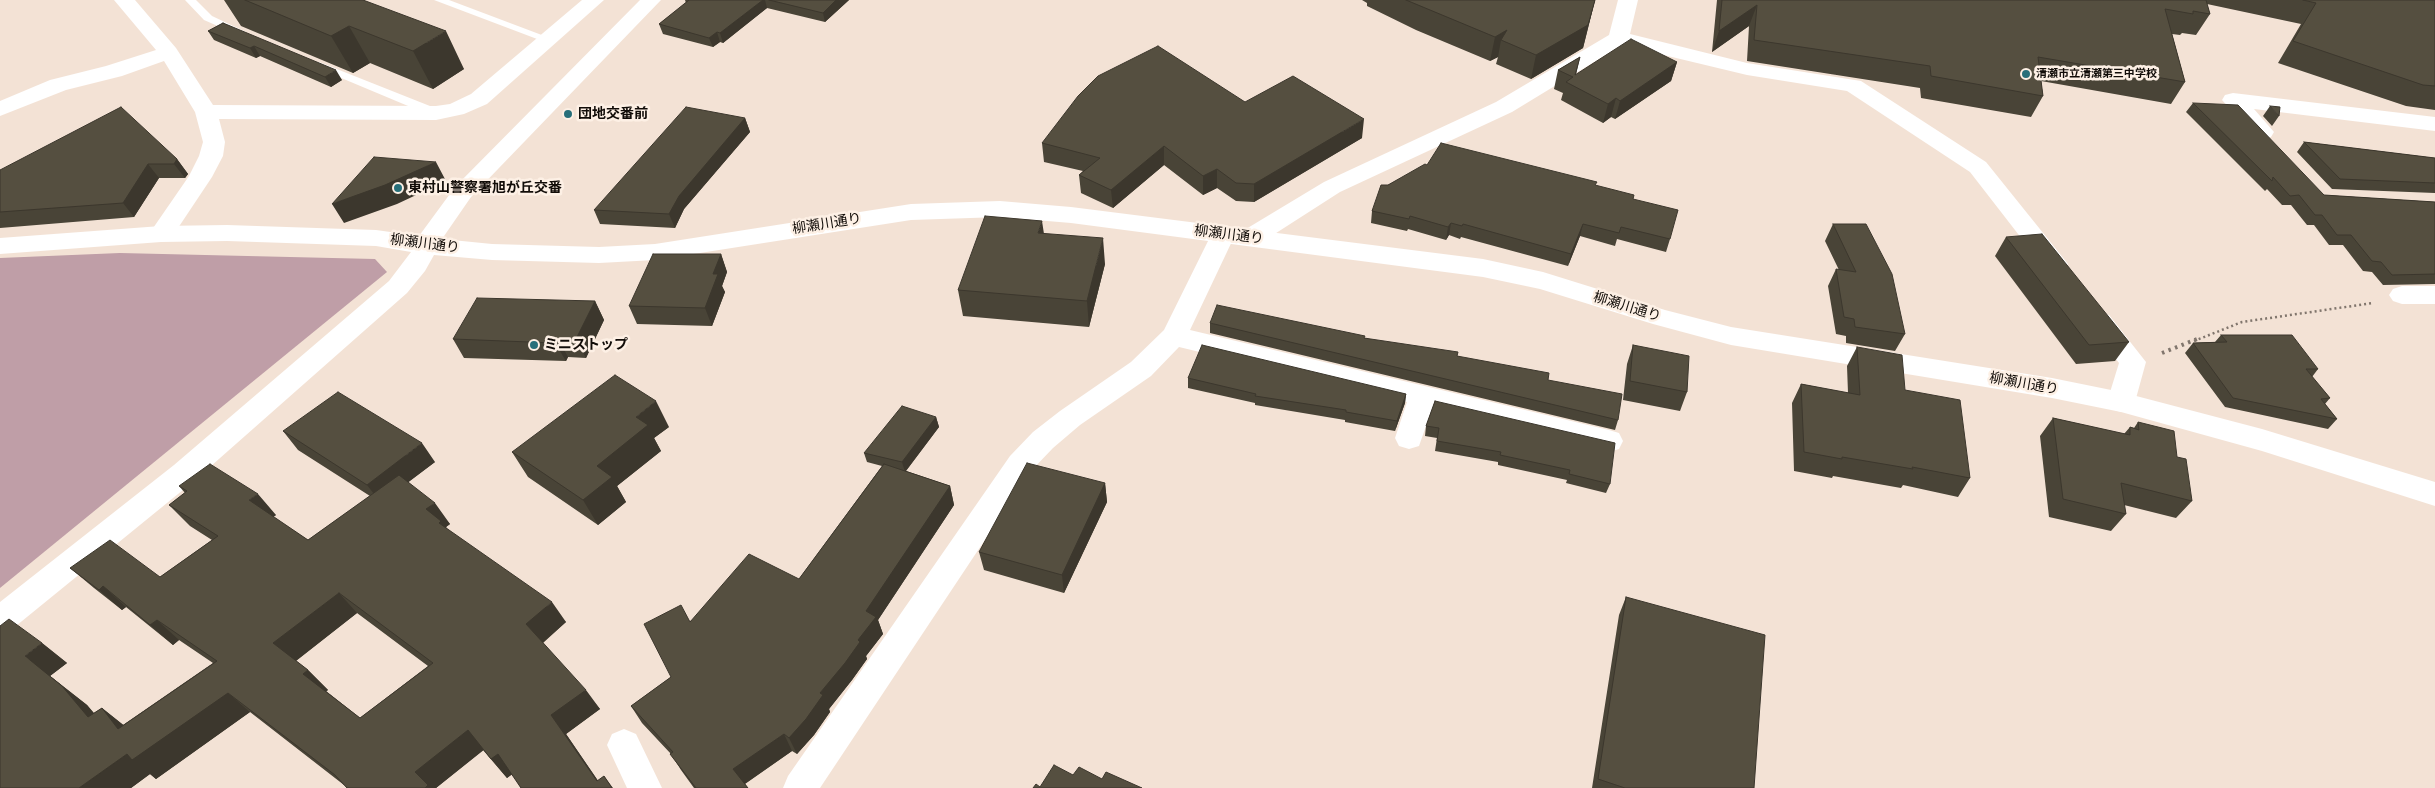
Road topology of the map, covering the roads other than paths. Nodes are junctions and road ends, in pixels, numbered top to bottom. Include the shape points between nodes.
1 (124, 0) edge
2 (190, 0) edge
3 (439, 0) edge
4 (594, 0) edge
5 (651, 0) edge
6 (1628, 0) edge
7 (254, 37) edge
8 (1619, 38) junction
9 (549, 40) junction
10 (168, 52) junction
11 (308, 60) edge
12 (0, 109) edge
13 (206, 112) junction
14 (436, 114) junction
15 (2435, 124) edge
16 (2279, 149) edge
17 (161, 234) junction
18 (1236, 236) junction
19 (0, 246) edge
20 (426, 246) junction
21 (2070, 284) edge
22 (2402, 295) road end
23 (2435, 295) edge
24 (2089, 308) edge
25 (1174, 336) junction
26 (1422, 398) junction
27 (2121, 402) junction
28 (1409, 438) dead end
29 (1608, 440) edge
30 (2435, 494) edge
31 (0, 620) edge
32 (624, 745) dead end
33 (645, 788) edge
34 (800, 788) edge

1 - 10 street
2 - 7 lane via 208,18
3 - 9 lane
4 - 9 street
5 - 20 street via 463,192
6 - 8 street
8 - 18 street via 1504,107 1332,186
8 - 21 street via 1747,69 1853,86 1978,167
9 - 14 street via 479,99
10 - 12 street via 114,71 58,85
10 - 13 street
11 - 14 lane
13 - 14 street
13 - 17 street via 214,142 211,156
15 - 16 street via 2233,100
17 - 19 street, 柳瀬川通り
17 - 20 street, 柳瀬川通り via 376,238
18 - 20 street, 柳瀬川通り via 1071,215 991,209 910,212 655,252 599,255 492,252
18 - 25 street
18 - 27 street, 柳瀬川通り via 1483,268 1543,281 1731,336
20 - 31 street via 398,287 285,387 184,473
22 - 23 street
24 - 27 street via 2132,362
25 - 26 street
25 - 34 street via 1140,369 1043,440 1020,464
26 - 28 street
26 - 29 street
27 - 30 street, 柳瀬川通り via 2262,440
32 - 33 street

